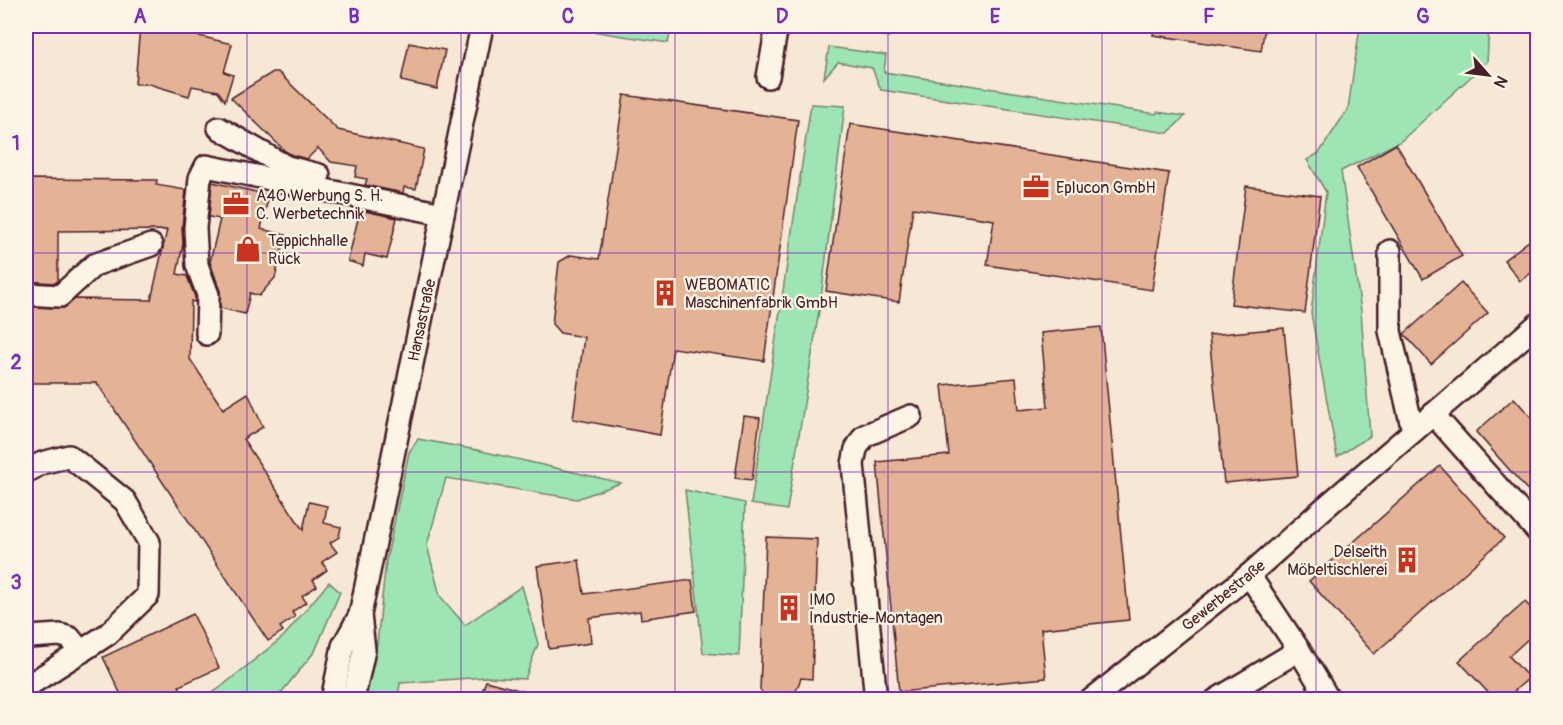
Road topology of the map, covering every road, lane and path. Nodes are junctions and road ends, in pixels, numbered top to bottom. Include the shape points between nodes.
1 (482, 26) edge
2 (777, 26) edge
3 (768, 77) dead end
4 (219, 128) dead end
5 (445, 208) junction
6 (151, 246) dead end
7 (1390, 251) dead end
8 (26, 294) edge
9 (1538, 324) edge
10 (207, 334) dead end
11 (1433, 414) junction
12 (911, 416) dead end
13 (1413, 431) junction
14 (26, 472) edge
15 (1538, 532) edge
16 (1249, 575) junction
17 (360, 615) junction
18 (26, 633) edge
19 (1299, 650) junction
20 (81, 652) junction
21 (26, 687) edge
22 (332, 699) edge
23 (353, 699) edge
24 (876, 699) edge
25 (1090, 699) edge
26 (1216, 699) edge
27 (1329, 699) edge

1 - 5 street, Hansastraße
2 - 3 street
4 - 5 street via 297,170
5 - 10 street via 206,166 200,178 195,228 197,265 208,295
5 - 17 street, Hansastraße
6 - 8 street via 94,265 60,296
7 - 13 street via 1390,332
9 - 11 street, Gewerbestraße
11 - 13 street, Gewerbestraße
11 - 15 street
12 - 24 street via 864,436 853,464
13 - 16 street, Gewerbestraße
14 - 20 street via 69,456 125,501 149,542 147,596 108,634
16 - 19 street
16 - 25 street, Gewerbestraße
17 - 22 street, Hansastraße via 343,646
17 - 23 street, Hansastraße via 364,650
18 - 20 street via 29,637 70,638
19 - 26 street
19 - 27 street
20 - 21 street

